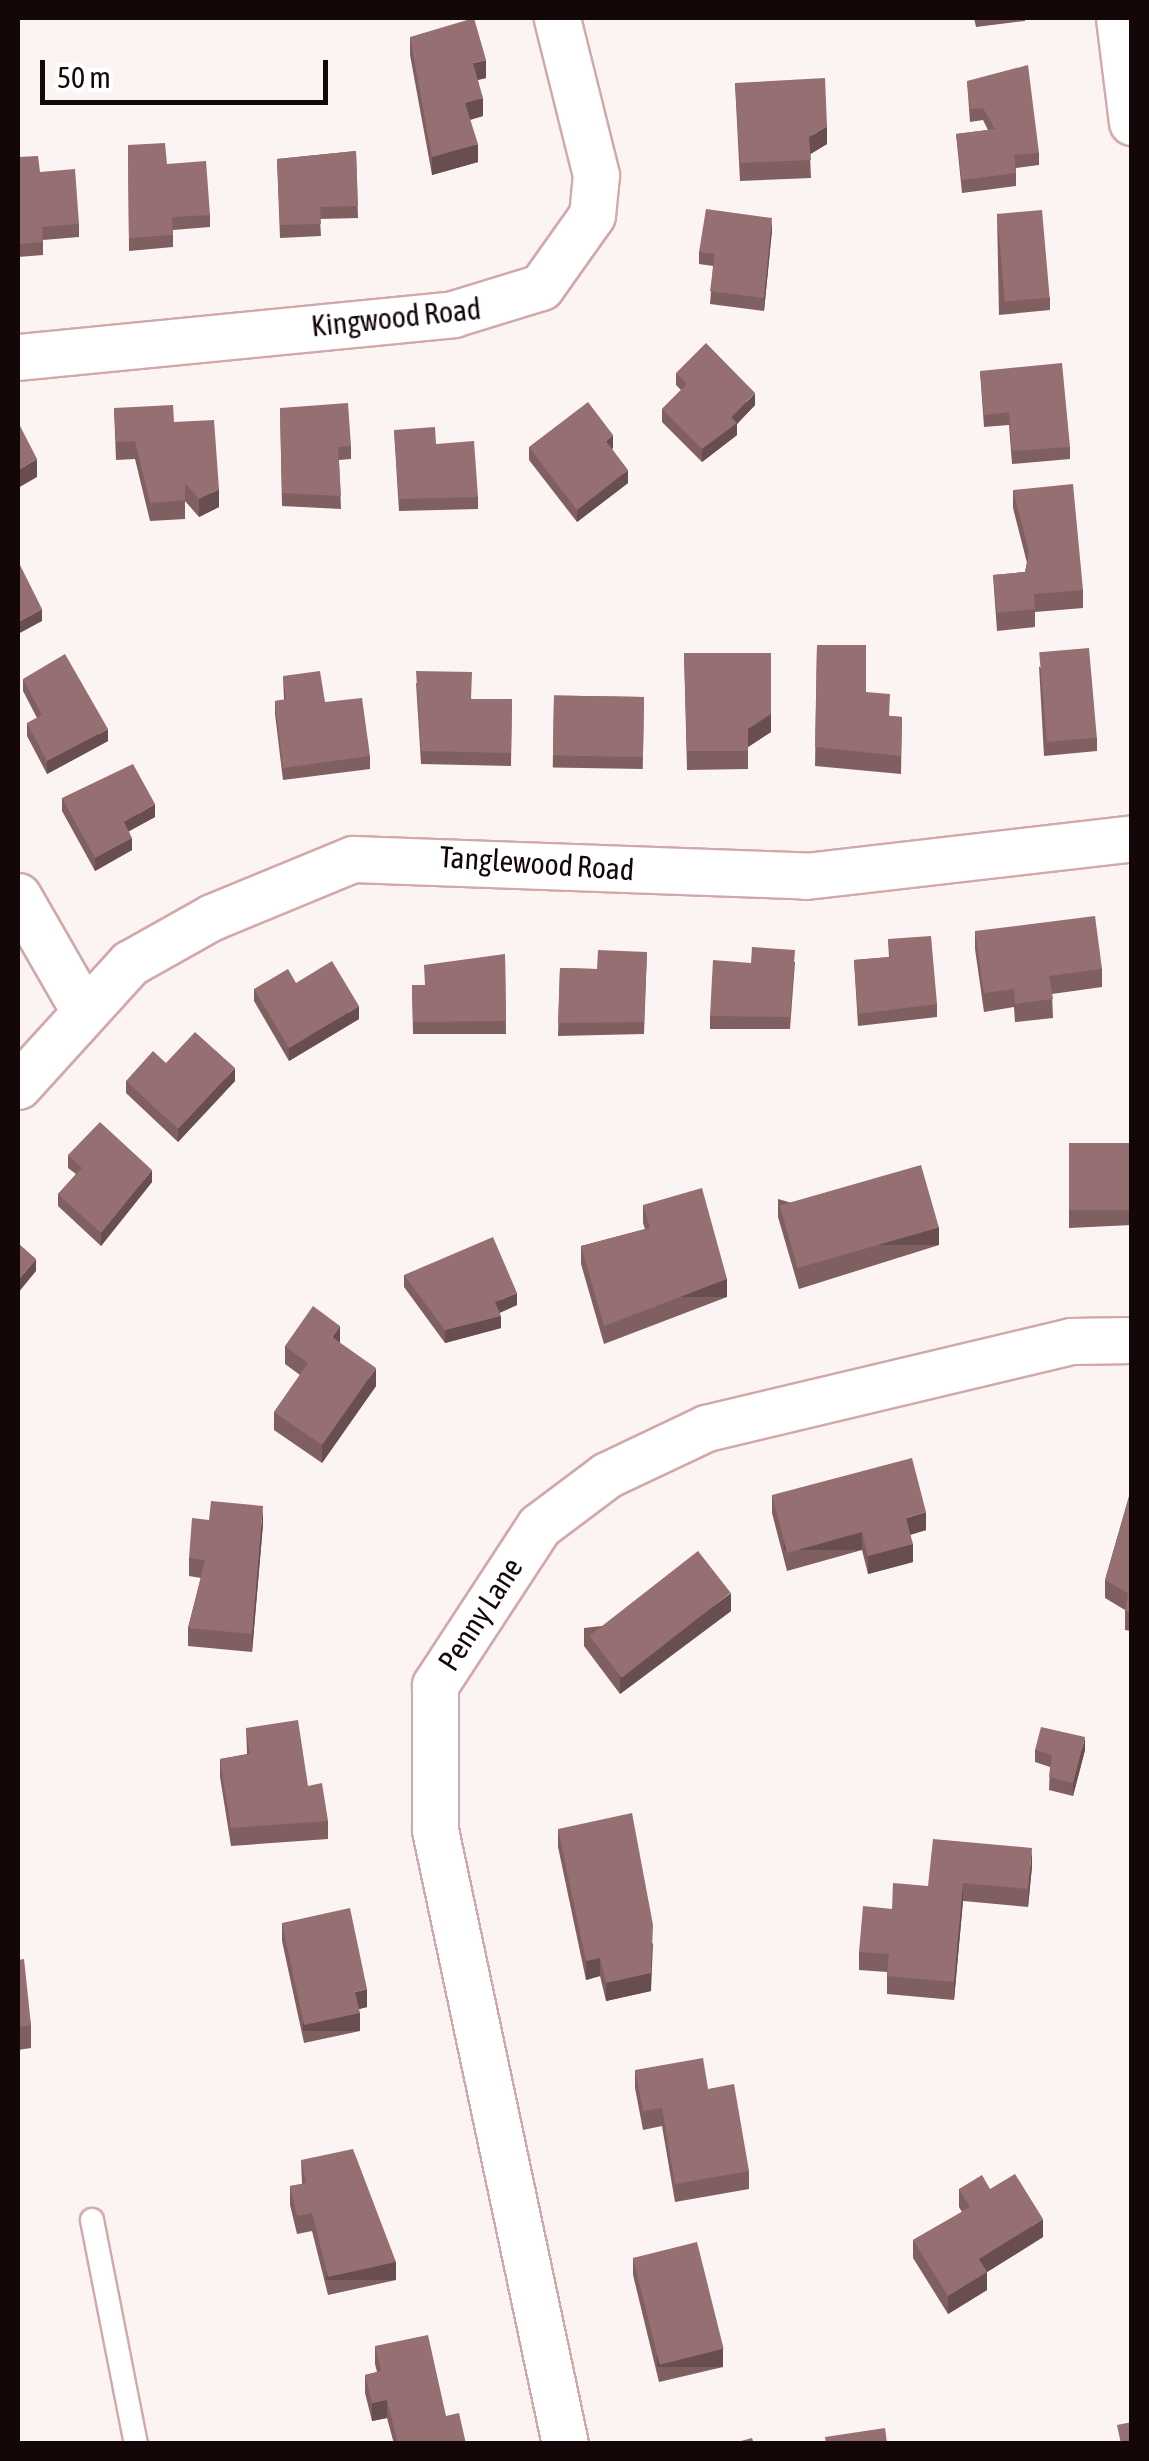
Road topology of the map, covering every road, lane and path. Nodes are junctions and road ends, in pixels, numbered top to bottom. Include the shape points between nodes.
1 (558, 18) edge
2 (1120, 18) edge
3 (1132, 122) edge
4 (18, 357) edge
5 (1132, 838) edge
6 (18, 896) edge
7 (82, 1009) junction
8 (18, 1086) edge
9 (1132, 1340) edge
10 (92, 2220) dead end
11 (136, 2444) edge
12 (565, 2444) edge

1 - 4 street, Kingwood Road via 596,176 592,215 540,287 453,314
2 - 3 street
5 - 7 street, Tanglewood Road via 806,876 353,859 212,917 130,963
6 - 7 street
7 - 8 street, Tanglewood Road
9 - 12 street, Penny Lane via 1071,1340 706,1428 607,1475 539,1526 434,1685 434,1830
10 - 11 lane

